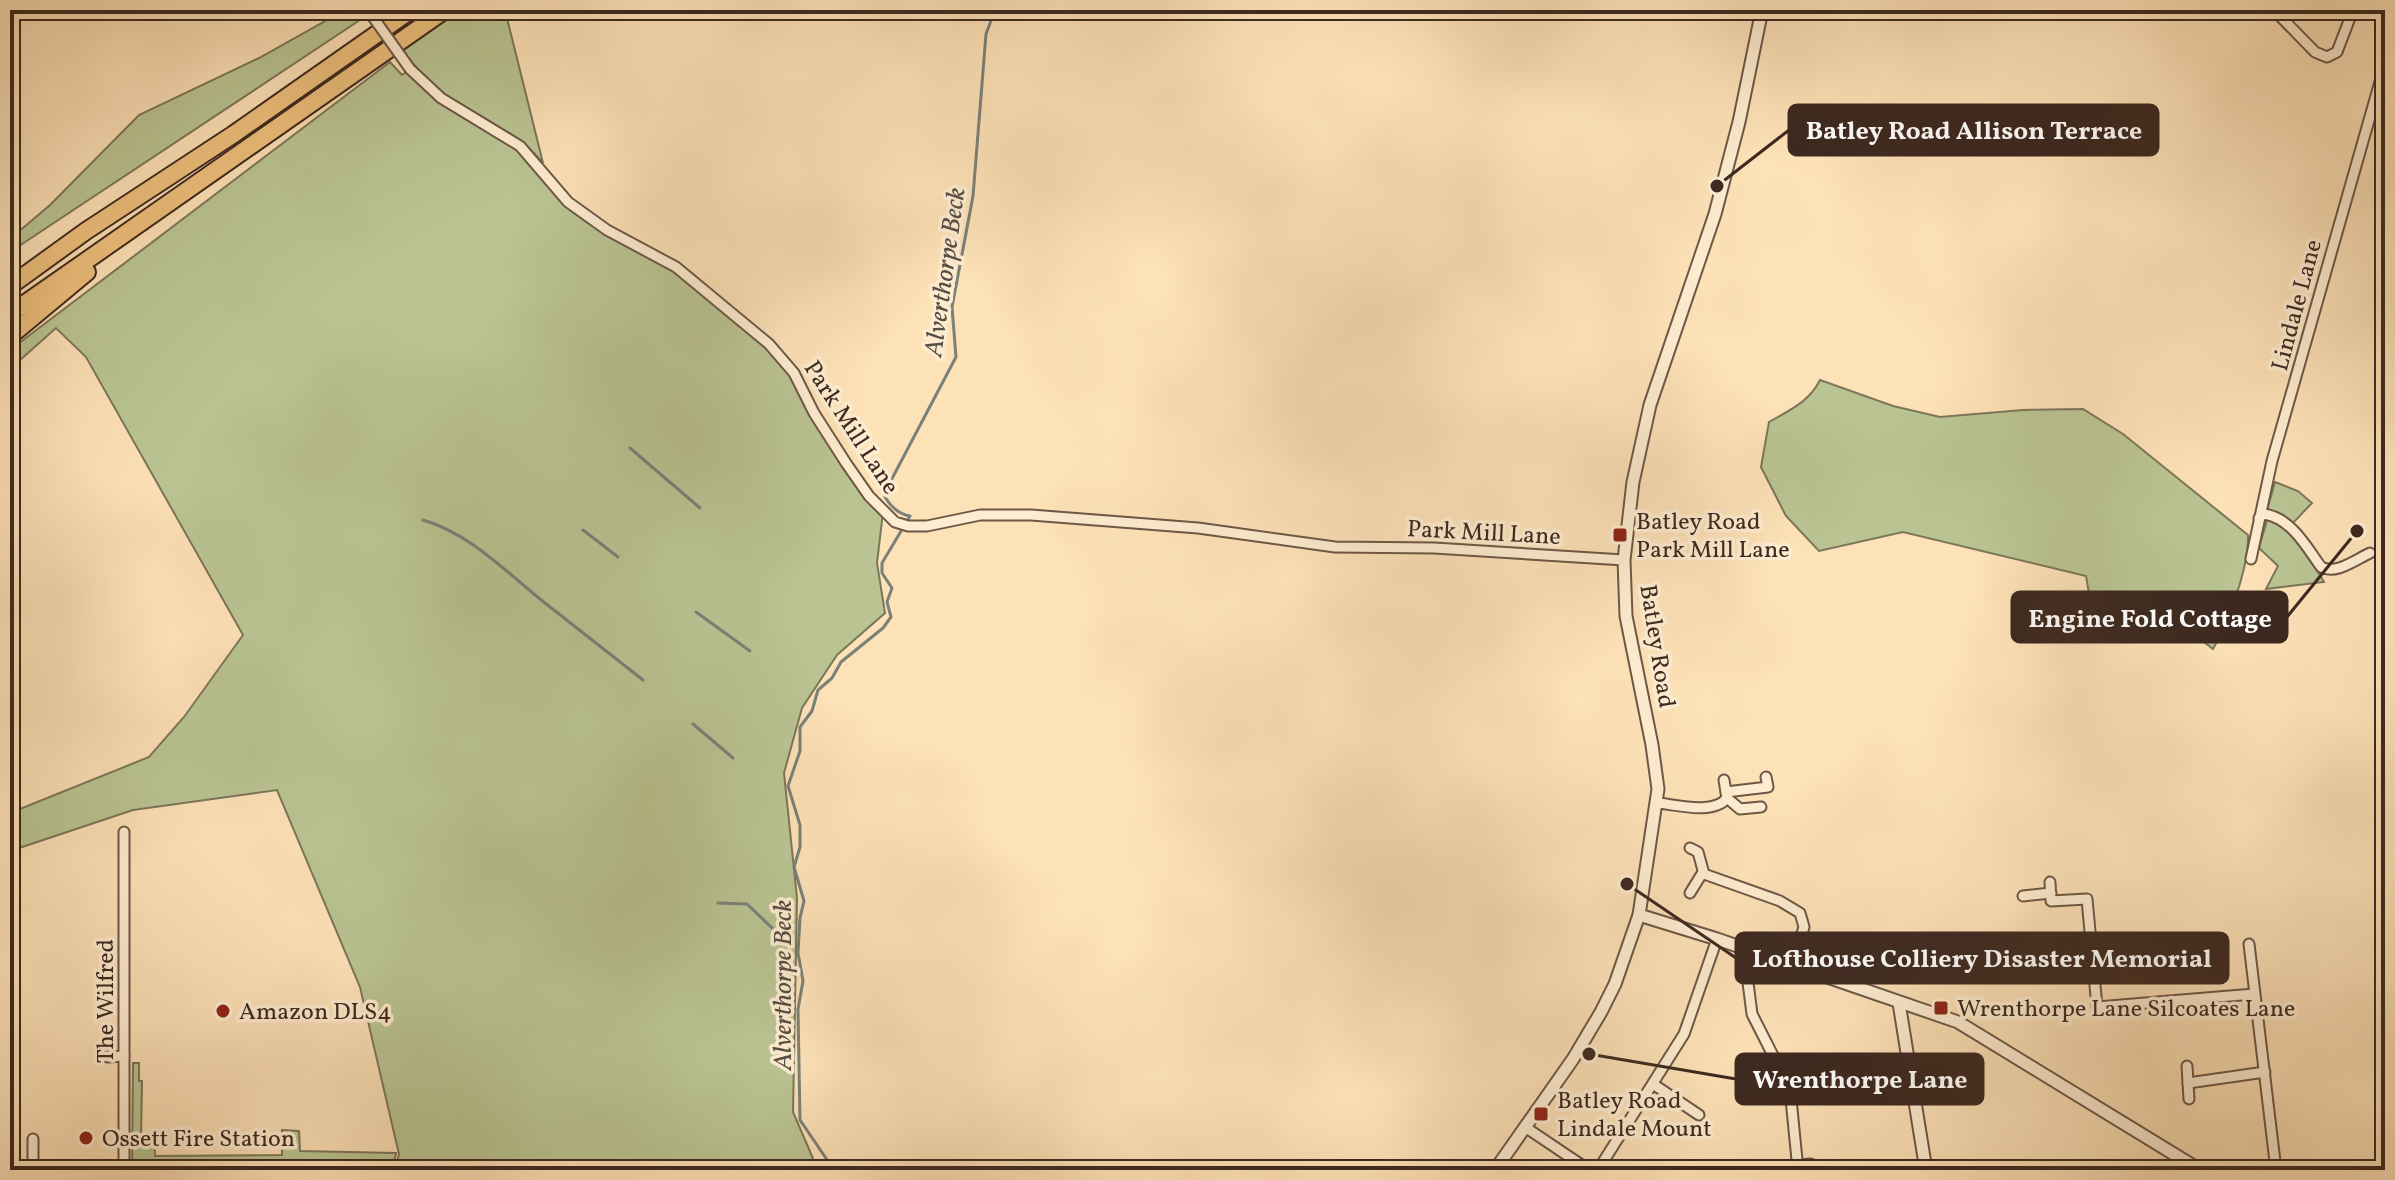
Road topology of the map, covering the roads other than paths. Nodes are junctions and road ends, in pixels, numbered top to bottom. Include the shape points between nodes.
1 (368, 10) edge
2 (411, 10) edge
3 (445, 10) edge
4 (1762, 10) edge
5 (2274, 10) edge
6 (2353, 10) edge
7 (2379, 10) edge
8 (2385, 13) edge
9 (2385, 64) edge
10 (177, 196) junction
11 (86, 231) junction
12 (10, 274) edge
13 (10, 286) edge
14 (10, 314) edge
15 (10, 336) edge
16 (2259, 518) junction
17 (2370, 553) dead end
18 (2251, 559) dead end
19 (1624, 560) junction
20 (1766, 777) dead end
21 (1724, 780) dead end
22 (1729, 793) junction
23 (1658, 803) junction
24 (1761, 807) dead end
25 (124, 832) dead end
26 (1690, 848) dead end
27 (1703, 872) junction
28 (2050, 882) dead end
29 (1690, 893) dead end
30 (2051, 893) junction
31 (2023, 896) dead end
32 (1639, 915) junction
33 (1717, 939) junction
34 (2249, 944) dead end
35 (1748, 950) junction
36 (1792, 966) junction
37 (2093, 966) junction
38 (2079, 967) dead end
39 (2254, 994) junction
40 (1899, 1003) junction
41 (124, 1056) junction
42 (107, 1057) dead end
43 (2187, 1066) dead end
44 (2265, 1072) junction
45 (2188, 1083) junction
46 (1653, 1084) junction
47 (2189, 1099) dead end
48 (1701, 1116) dead end
49 (1525, 1127) junction
50 (33, 1139) dead end
51 (1811, 1164) dead end
52 (1797, 1167) edge
53 (33, 1170) edge
54 (124, 1170) edge
55 (1495, 1170) edge
56 (1589, 1170) edge
57 (1598, 1170) edge
58 (1926, 1170) edge
59 (2200, 1170) edge
60 (2276, 1170) edge

1 - 19 street, Park Mill Lane, bridge via 425,85 520,146 568,202 676,267 769,344 794,373 869,496 895,522 908,526 980,515 1031,515 1198,528 1335,547
2 - 11 highway
3 - 10 highway
4 - 19 street, Batley Road via 1715,214 1650,405 1633,482
5 - 6 street via 2315,52 2327,57 2337,52
7 - 8 street
9 - 16 street, Lindale Lane
10 - 14 highway
10 - 15 highway
11 - 12 highway
11 - 13 highway
16 - 17 street via 2278,516 2327,570
16 - 18 street, Lindale Lane
19 - 23 street, Batley Road via 1626,616
20 - 22 street via 1768,787
21 - 22 street
22 - 23 street via 1718,805
22 - 24 street via 1740,809
23 - 32 street, Batley Road
25 - 41 street, The Wilfred
26 - 27 street via 1698,852
27 - 29 street
27 - 36 street via 1797,911 1804,927
28 - 30 street
30 - 31 street
30 - 37 street via 2051,901 2087,899
32 - 33 street
32 - 49 street, Batley Road via 1601,1012
33 - 35 street
33 - 46 street via 1684,1034
34 - 39 street
35 - 36 street
35 - 52 street via 1752,1014 1790,1089
36 - 40 street
37 - 38 street
37 - 39 street via 2097,1007
39 - 44 street
40 - 58 street
40 - 59 street via 1958,1022
41 - 42 street
41 - 54 street, The Wilfred
43 - 45 street
44 - 45 street
44 - 60 street
45 - 47 street
46 - 48 street
46 - 57 street
49 - 55 street, Batley Road
49 - 56 street
50 - 53 street
51 - 52 street

